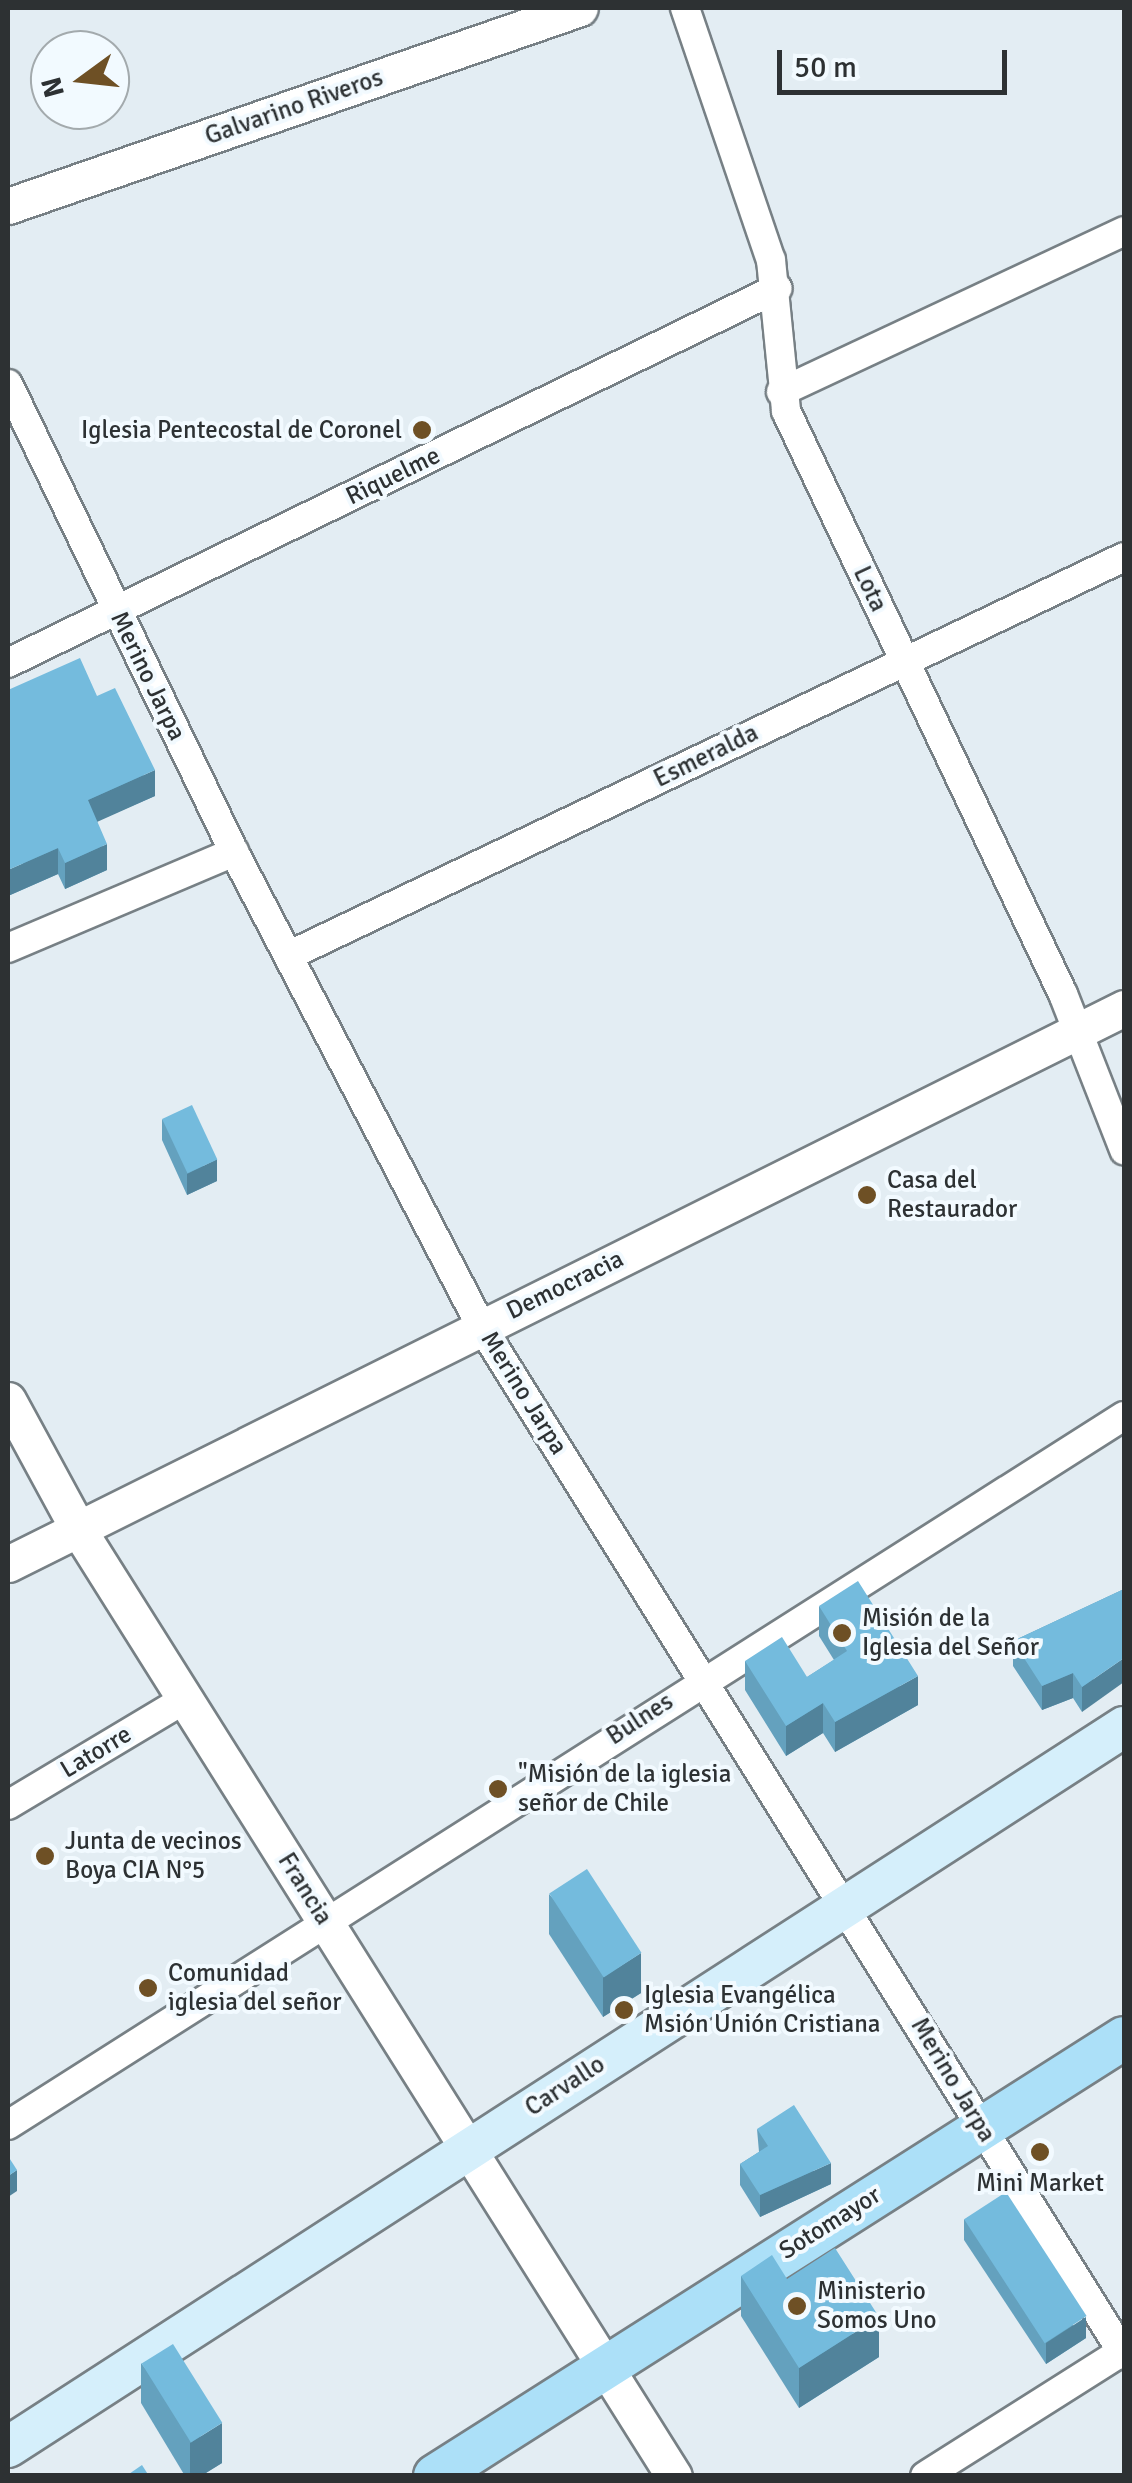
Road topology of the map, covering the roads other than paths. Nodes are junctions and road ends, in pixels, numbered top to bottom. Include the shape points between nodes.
1 (580, 8) edge
2 (685, 8) edge
3 (8, 206) edge
4 (1124, 231) edge
5 (778, 288) junction
6 (8, 384) edge
7 (781, 392) junction
8 (1124, 557) edge
9 (116, 611) junction
10 (8, 662) edge
11 (904, 662) junction
12 (234, 852) junction
13 (8, 948) edge
14 (288, 956) junction
15 (1124, 1008) edge
16 (1076, 1032) junction
17 (1124, 1150) edge
18 (481, 1326) junction
19 (8, 1400) edge
20 (1124, 1416) edge
21 (78, 1529) junction
22 (8, 1564) edge
23 (704, 1678) junction
24 (184, 1699) junction
25 (1124, 1728) edge
26 (8, 1804) edge
27 (846, 1906) junction
28 (326, 1922) junction
29 (1124, 2038) edge
30 (8, 2125) edge
31 (982, 2128) junction
32 (467, 2148) junction
33 (1124, 2352) edge
34 (605, 2366) junction
35 (8, 2448) edge
36 (435, 2476) edge
37 (674, 2476) edge
38 (925, 2476) edge

1 - 3 street, Galvarino Riveros
2 - 5 street, Lota
4 - 7 street
5 - 7 street, Lota
5 - 9 street, Riquelme
6 - 9 street, Merino Jarpa
7 - 11 street, Lota
8 - 11 street, Esmeralda
9 - 10 street, Riquelme
9 - 12 street, Merino Jarpa
11 - 14 street, Esmeralda
11 - 16 street, Lota
12 - 13 street
12 - 14 street, Merino Jarpa
14 - 18 street, Merino Jarpa
15 - 16 street, Democracia
16 - 17 street, Lota
16 - 18 street, Democracia
18 - 21 street, Democracia
18 - 23 street, Merino Jarpa
19 - 21 street, Francia
20 - 23 street, Bulnes
21 - 22 street, Democracia
21 - 24 street, Francia
23 - 27 street, Merino Jarpa
23 - 28 street, Bulnes
24 - 26 street, Latorre
24 - 28 street, Francia
25 - 27 main road, Carvallo
27 - 31 street, Merino Jarpa
27 - 32 main road, Carvallo
28 - 30 street, Bulnes
28 - 32 street, Francia
29 - 31 main road, Sotomayor
31 - 33 street, Merino Jarpa
31 - 34 main road, Sotomayor
32 - 34 street, Francia
32 - 35 main road, Carvallo
33 - 38 street
34 - 36 main road, Sotomayor
34 - 37 street, Francia

